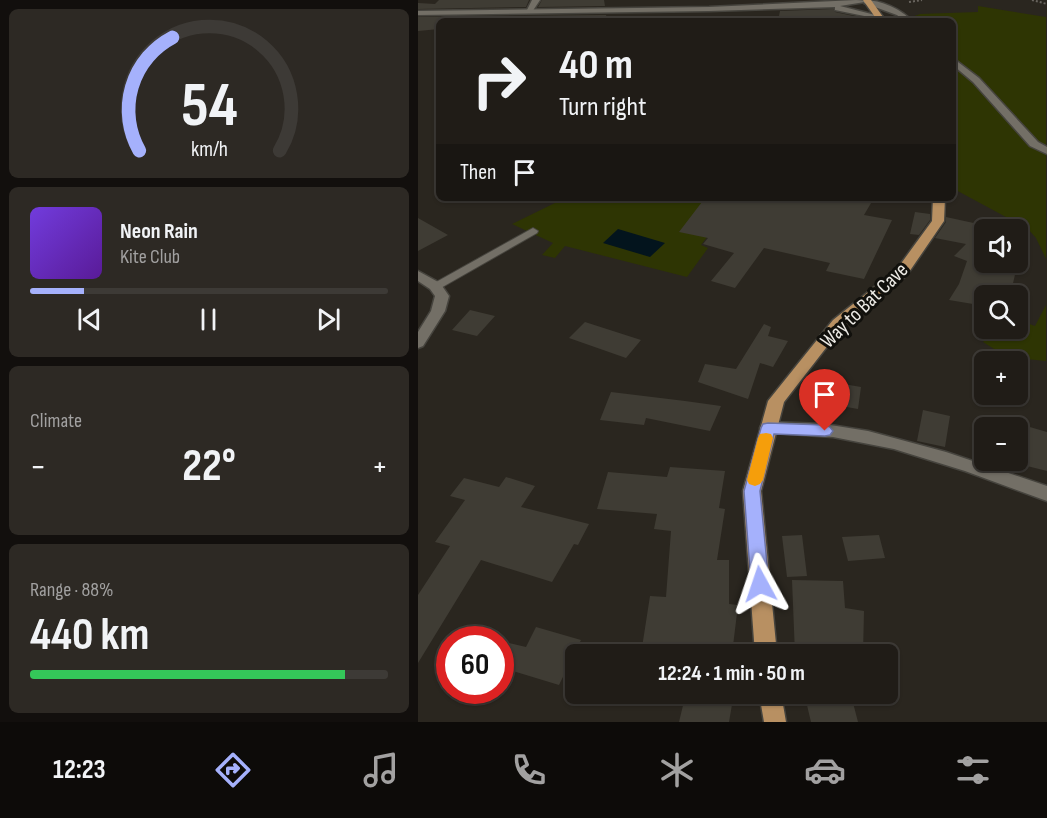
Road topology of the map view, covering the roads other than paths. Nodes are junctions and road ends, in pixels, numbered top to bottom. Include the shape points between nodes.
1 (535, 0) edge
2 (867, 0) edge
3 (812, 6) junction
4 (529, 10) junction
5 (418, 13) edge
6 (876, 18) edge
7 (878, 18) edge
8 (905, 18) edge
9 (956, 64) edge
10 (1046, 151) edge
11 (939, 201) edge
12 (533, 231) dead end
13 (418, 275) edge
14 (435, 286) junction
15 (418, 343) edge
16 (768, 428) junction
17 (1046, 494) edge
18 (765, 644) edge

1 - 4 main road
2 - 3 main road
2 - 7 main road
2 - 8 main road
3 - 4 main road
3 - 6 main road via 846,9
4 - 5 main road
9 - 10 main road via 1034,144
11 - 16 main road, Way to Bat Cave via 938,221 902,272 838,324 776,401
12 - 14 lane
13 - 14 main road
14 - 15 main road via 442,296 438,311
16 - 17 main road via 841,432 885,441
16 - 18 main road, Way to Bat Cave via 752,491

